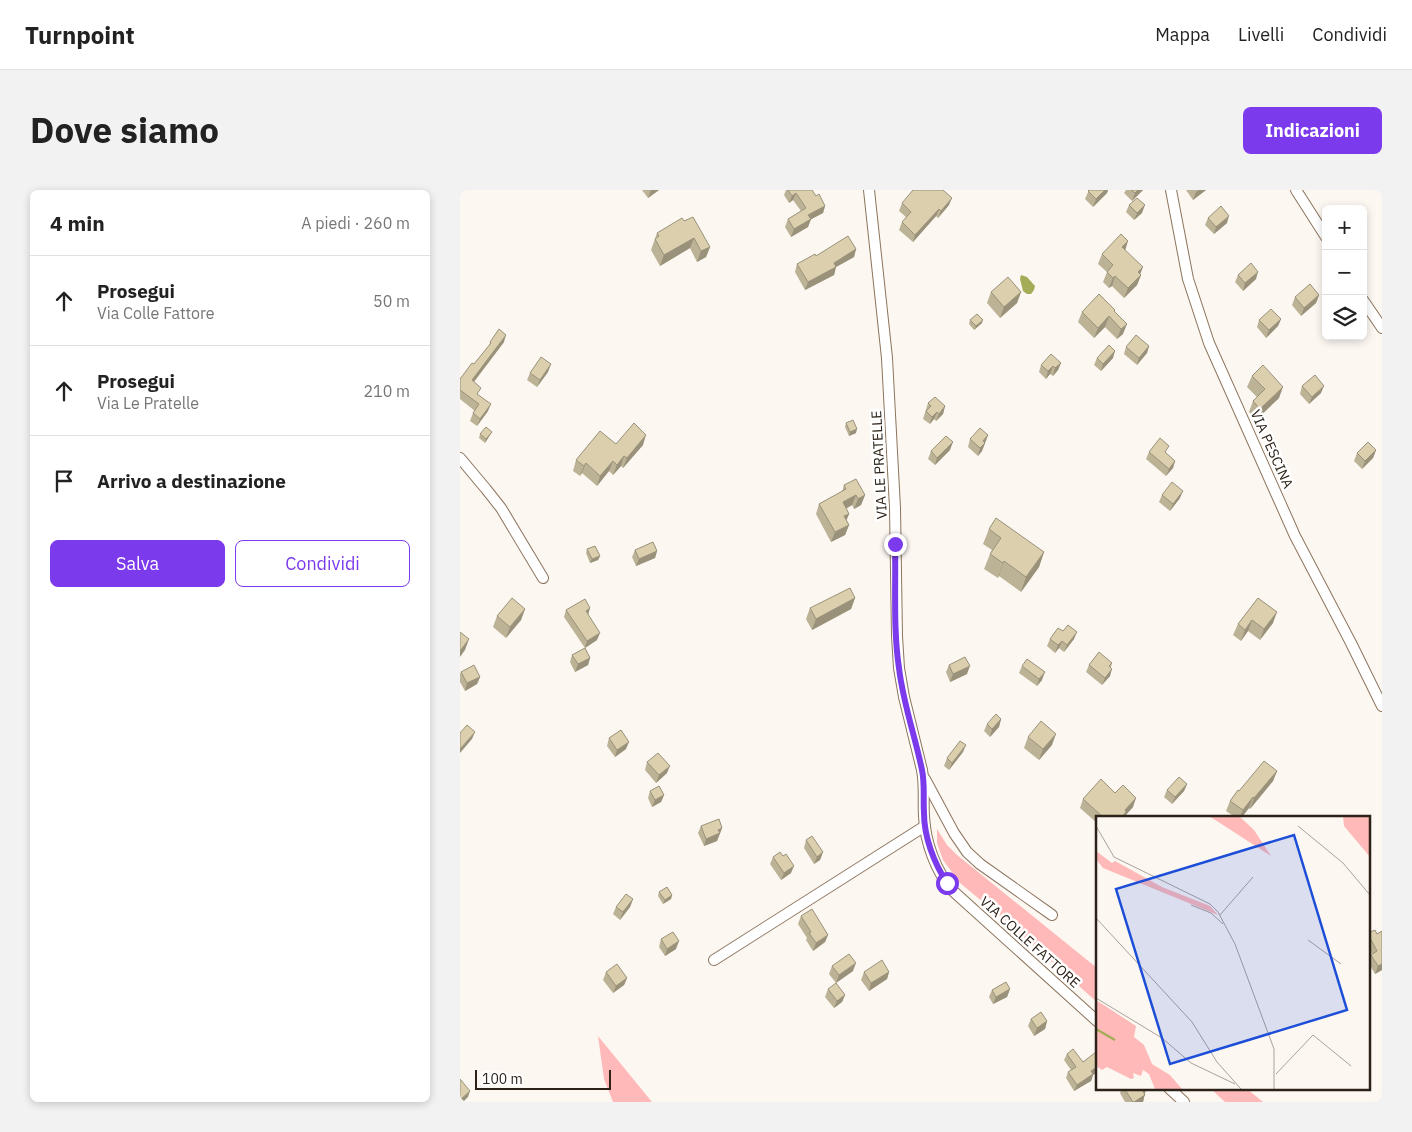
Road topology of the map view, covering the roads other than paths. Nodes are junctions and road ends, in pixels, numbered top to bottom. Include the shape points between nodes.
1 (869, 190) edge
2 (1171, 190) edge
3 (1296, 190) edge
4 (1322, 231) edge
5 (1367, 306) edge
6 (1382, 328) edge
7 (460, 458) edge
8 (543, 578) dead end
9 (1382, 706) edge
10 (923, 776) junction
11 (925, 826) junction
12 (1052, 915) dead end
13 (714, 960) dead end
14 (1096, 1019) edge
15 (1171, 1090) edge
16 (1184, 1102) edge

1 - 10 street, VIA LE PRATELLE via 887,358 899,668
2 - 9 street, VIA PESCINA via 1188,279 1209,343 1298,542
3 - 4 street
5 - 6 street
7 - 8 street via 501,508
10 - 11 street, VIA LE PRATELLE
10 - 12 street via 967,852 984,868
11 - 13 street
11 - 14 street, VIA COLLE FATTORE via 935,862 950,888
15 - 16 street

